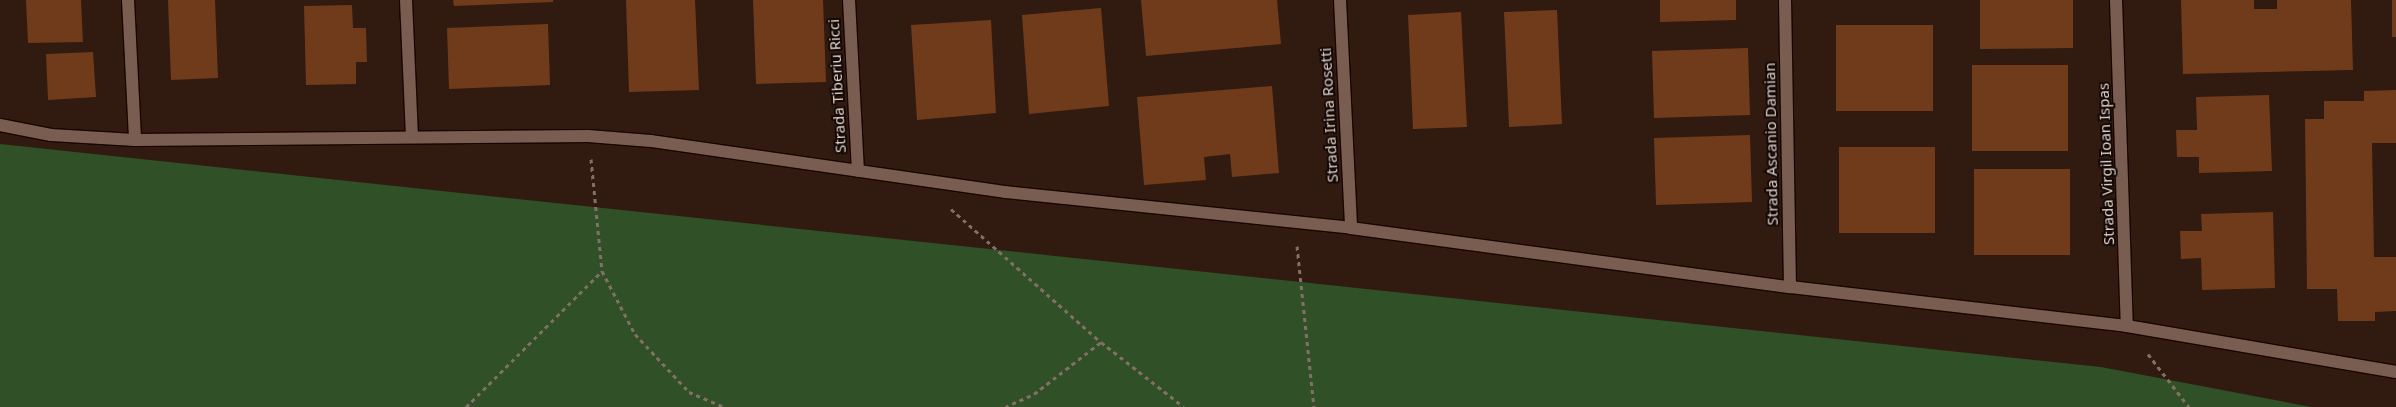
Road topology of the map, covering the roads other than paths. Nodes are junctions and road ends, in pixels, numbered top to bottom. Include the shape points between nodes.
1 (128, 0) edge
2 (406, 0) edge
3 (849, 0) edge
4 (1340, 0) edge
5 (1784, 0) edge
6 (2116, 0) edge
7 (0, 124) edge
8 (412, 136) junction
9 (135, 140) junction
10 (858, 171) junction
11 (1351, 228) junction
12 (1790, 288) junction
13 (2127, 326) junction
14 (2396, 372) edge

1 - 9 street
2 - 8 street
3 - 10 street, Strada Tiberiu Ricci
4 - 11 street, Strada Irina Rosetti
5 - 12 street, Strada Ascanio Damian
6 - 13 street, Strada Virgil Ioan Ispas
7 - 9 street via 51,135
8 - 9 street
8 - 10 street via 588,136 651,141
10 - 11 street via 1005,192
11 - 12 street
12 - 13 street
13 - 14 street

